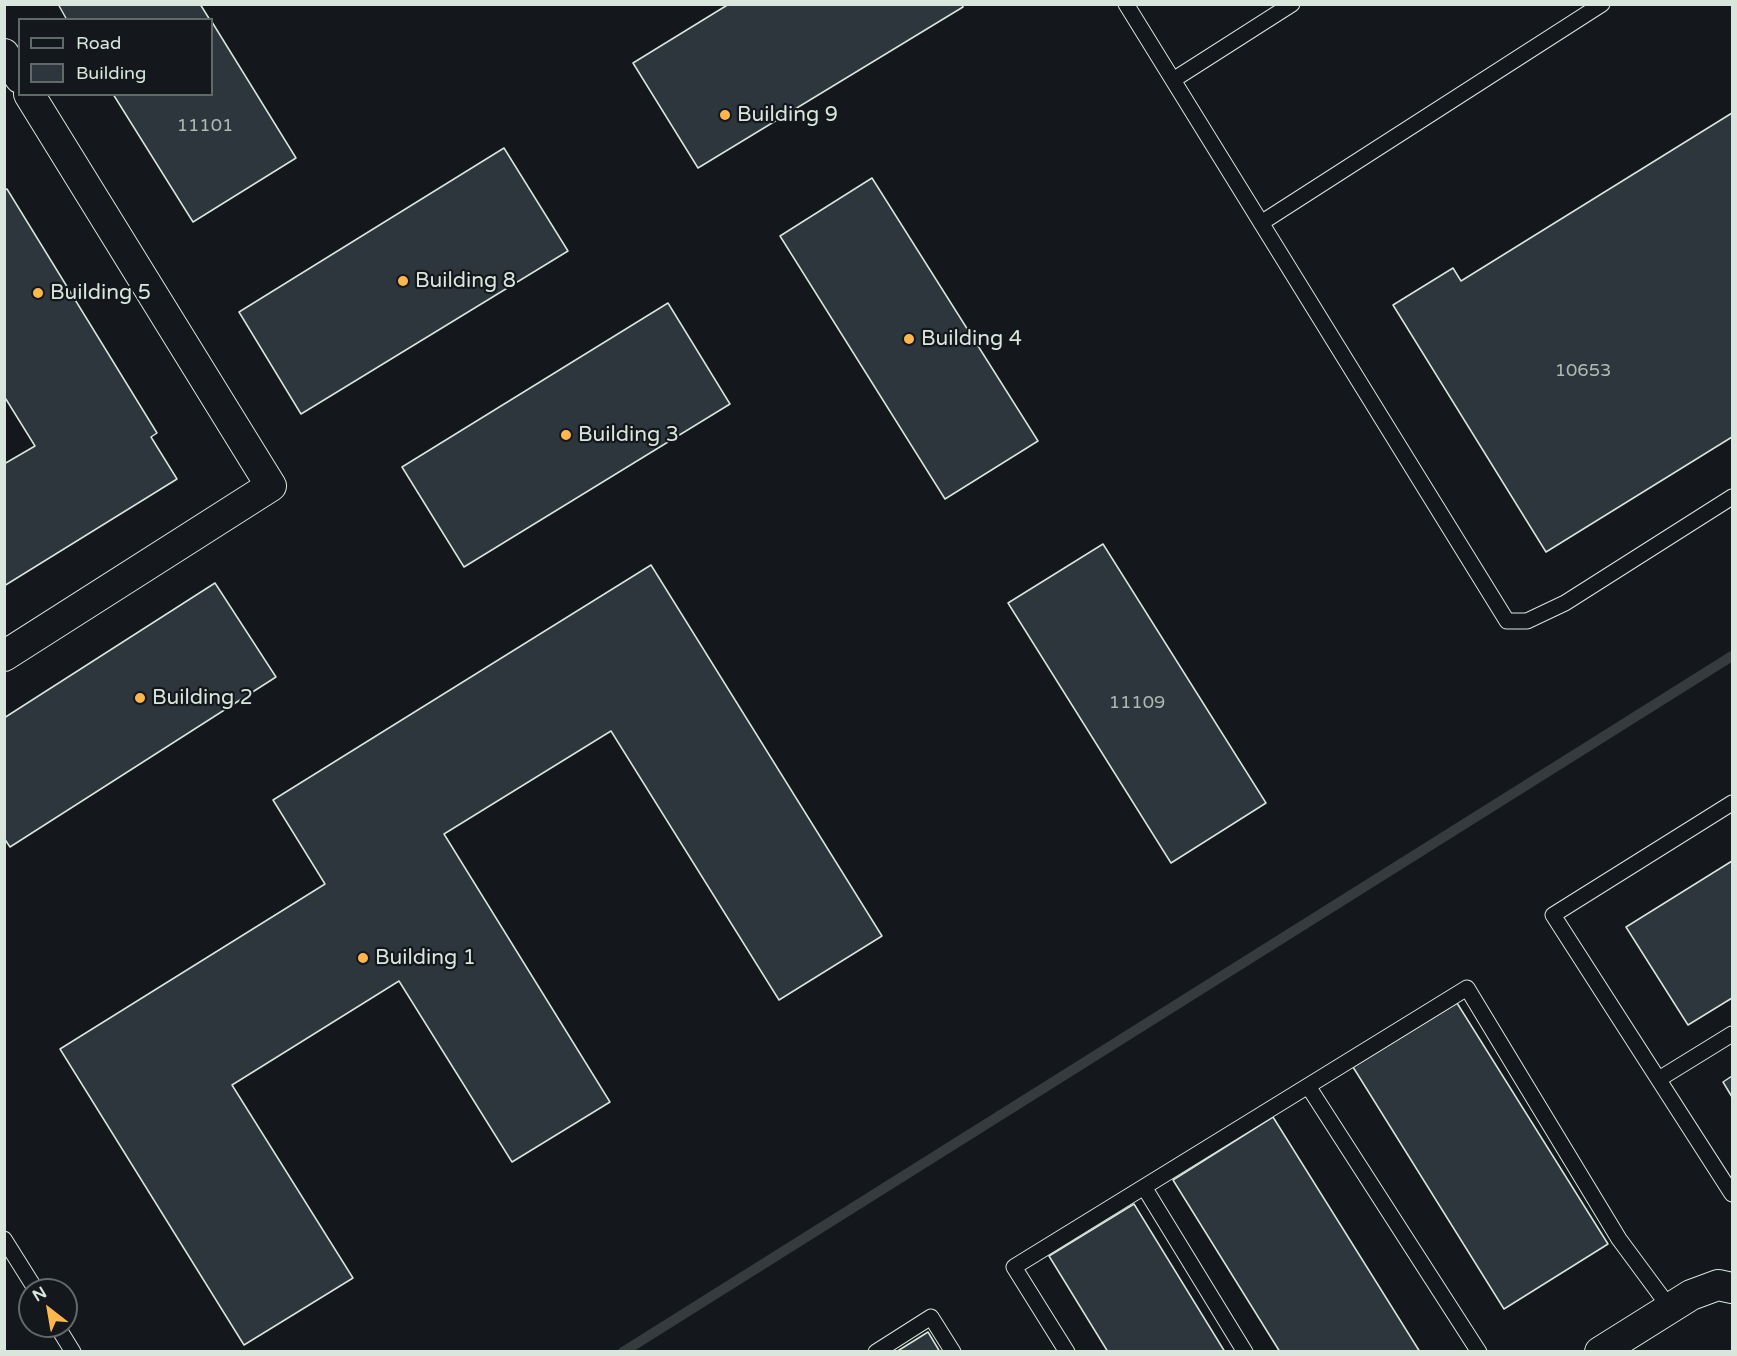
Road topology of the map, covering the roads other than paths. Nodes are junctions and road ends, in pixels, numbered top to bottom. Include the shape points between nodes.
1 (1126, 4) edge
2 (1292, 4) edge
3 (1602, 4) edge
4 (4, 54) edge
5 (18, 75) edge
6 (1173, 80) junction
7 (30, 96) edge
8 (1261, 223) junction
9 (1732, 497) edge
10 (4, 656) edge
11 (1732, 803) edge
12 (1732, 1034) edge
13 (1659, 1079) junction
14 (1308, 1086) junction
15 (1144, 1187) junction
16 (1732, 1194) edge
17 (4, 1239) edge
18 (28, 1278) edge
19 (1732, 1288) edge
20 (1670, 1308) junction
21 (64, 1338) edge
22 (73, 1352) edge
23 (876, 1352) edge
24 (953, 1352) edge
25 (1066, 1352) edge
26 (1245, 1352) edge
27 (1479, 1352) edge
28 (1600, 1352) edge

1 - 6 lane
2 - 6 lane
3 - 8 lane
4 - 5 street
6 - 8 lane
7 - 10 street via 271,486
8 - 9 lane via 1507,621 1527,621 1565,603
11 - 13 lane via 1553,915
12 - 13 lane
13 - 16 lane
14 - 15 lane
14 - 20 lane via 1467,988 1619,1239
14 - 27 lane
15 - 25 lane via 1014,1267
15 - 26 lane
17 - 18 lane
19 - 20 street via 1718,1285 1690,1295
20 - 28 street
21 - 22 lane
23 - 24 lane via 931,1317

